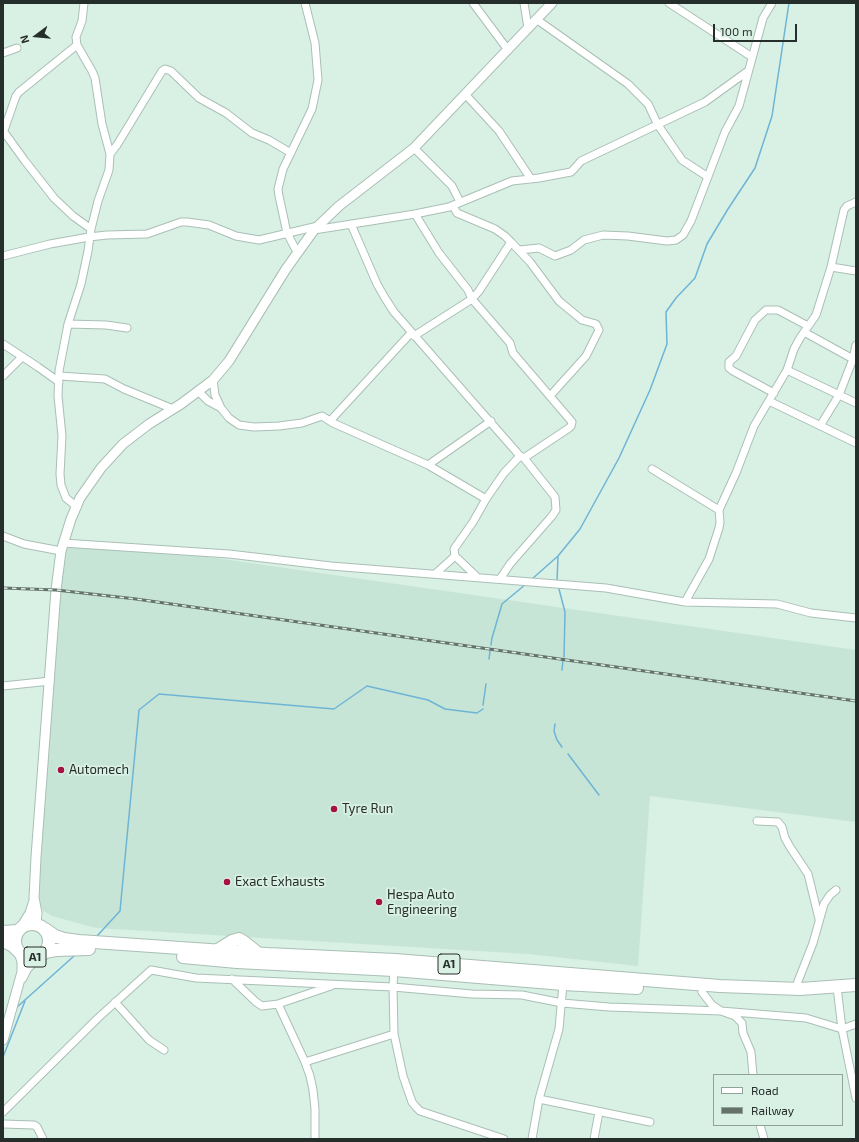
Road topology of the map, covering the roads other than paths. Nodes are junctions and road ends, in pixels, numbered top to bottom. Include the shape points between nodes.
1 (84, 3) edge
2 (305, 3) edge
3 (473, 3) edge
4 (524, 3) edge
5 (552, 3) edge
6 (669, 3) edge
7 (772, 3) edge
8 (536, 19) junction
9 (528, 28) junction
10 (77, 45) junction
11 (17, 48) dead end
12 (508, 50) junction
13 (3, 53) edge
14 (752, 57) junction
15 (748, 71) junction
16 (465, 94) junction
17 (658, 125) junction
18 (4, 128) edge
19 (414, 148) junction
20 (291, 153) junction
21 (110, 154) junction
22 (708, 177) junction
23 (531, 179) junction
24 (460, 202) junction
25 (856, 202) edge
26 (453, 206) junction
27 (415, 214) junction
28 (351, 224) junction
29 (316, 228) junction
30 (91, 229) junction
31 (287, 233) junction
32 (89, 237) junction
33 (511, 242) junction
34 (518, 250) junction
35 (298, 252) junction
36 (3, 256) edge
37 (831, 267) junction
38 (856, 271) edge
39 (472, 299) junction
40 (68, 324) junction
41 (808, 326) junction
42 (127, 328) dead end
43 (804, 332) junction
44 (413, 334) junction
45 (3, 344) edge
46 (856, 345) edge
47 (22, 357) junction
48 (853, 359) junction
49 (787, 370) junction
50 (3, 376) edge
51 (59, 379) junction
52 (213, 380) junction
53 (198, 391) junction
54 (774, 394) junction
55 (839, 395) junction
56 (550, 396) junction
57 (769, 401) junction
58 (856, 403) edge
59 (221, 408) junction
60 (173, 409) junction
61 (330, 421) junction
62 (491, 421) junction
63 (820, 426) junction
64 (856, 443) edge
65 (522, 457) junction
66 (428, 465) junction
67 (652, 469) dead end
68 (486, 499) junction
69 (77, 507) junction
70 (719, 510) junction
71 (3, 536) edge
72 (62, 547) junction
73 (455, 556) junction
74 (435, 574) junction
75 (476, 577) junction
76 (500, 579) junction
77 (685, 602) junction
78 (856, 618) edge
79 (50, 681) junction
80 (3, 686) edge
81 (757, 821) dead end
82 (836, 890) dead end
83 (34, 898) junction
84 (819, 919) junction
85 (40, 927) junction
86 (20, 929) junction
87 (3, 932) edge
88 (3, 941) edge
89 (18, 951) junction
90 (41, 954) junction
91 (394, 965) junction
92 (232, 979) junction
93 (19, 984) junction
94 (335, 984) junction
95 (563, 984) junction
96 (856, 985) edge
97 (393, 987) junction
98 (795, 989) junction
99 (838, 991) junction
100 (702, 992) junction
101 (856, 993) edge
102 (115, 1002) junction
103 (562, 1003) junction
104 (278, 1004) junction
105 (721, 1011) junction
106 (856, 1025) edge
107 (842, 1029) junction
108 (394, 1034) junction
109 (3, 1040) edge
110 (164, 1050) dead end
111 (306, 1062) junction
112 (753, 1074) edge
113 (856, 1098) edge
114 (540, 1099) junction
115 (3, 1112) edge
116 (599, 1112) junction
117 (650, 1122) dead end
118 (3, 1124) edge
119 (760, 1126) edge
120 (44, 1139) edge
121 (315, 1139) edge
122 (504, 1139) edge
123 (532, 1139) edge
124 (594, 1139) edge
125 (764, 1139) edge

1 - 10 street via 82,21 76,37
2 - 20 street via 315,43 318,80 312,109
3 - 12 street
4 - 9 street
5 - 8 street
6 - 14 street
7 - 14 street via 763,18
8 - 9 street
8 - 17 street via 628,84 648,104
9 - 12 street
10 - 18 street via 19,92
10 - 21 street via 95,78 102,124
11 - 13 street
12 - 16 street
14 - 15 street
15 - 17 street via 704,102
15 - 22 street via 738,106
16 - 19 street
16 - 23 street via 499,131
17 - 22 street via 682,160
17 - 23 street via 581,161 570,172
18 - 30 street via 25,161 54,198
19 - 24 street via 452,186
19 - 29 street via 339,206
20 - 21 street via 252,134 199,98 165,68
20 - 31 street via 278,188
21 - 30 street via 109,170
22 - 34 street via 688,226 683,235 676,240 603,235 584,240 559,255 549,254 539,248
23 - 24 street via 512,181
24 - 26 street
25 - 37 street via 844,210
26 - 27 street
26 - 33 street via 457,213 495,229
27 - 28 street
27 - 39 street
28 - 29 street
28 - 44 street via 385,298
29 - 31 street
29 - 35 street
30 - 32 street
31 - 32 street via 267,239 251,239 209,225 181,222 147,234
31 - 35 street
32 - 36 street
32 - 40 street via 88,251
33 - 34 street
33 - 39 street
34 - 56 street via 559,301 582,320 596,324 598,330 586,356
35 - 52 street via 229,361
37 - 38 street
37 - 41 street via 816,315
39 - 44 street
39 - 56 street via 510,343 513,353
40 - 42 street
40 - 51 street
41 - 43 street
41 - 54 street via 778,310 766,310 755,320 736,356 729,362 733,371
43 - 48 street
43 - 49 street via 794,349
44 - 61 street
44 - 62 street
45 - 47 street
46 - 48 street
47 - 50 street
47 - 51 street
48 - 55 street
49 - 54 street
49 - 55 street
51 - 60 street via 108,380
51 - 69 street via 58,396 62,428 60,474 66,498
52 - 53 street
52 - 59 street via 215,395
53 - 59 street via 208,401
53 - 60 street
54 - 57 street
55 - 58 street
55 - 63 street
56 - 65 street via 571,420 571,426
57 - 63 street
57 - 70 street via 754,426
59 - 61 street via 239,425 254,427 302,423 322,416
60 - 69 street via 136,433 112,455 90,482
61 - 66 street
62 - 65 street
62 - 66 street
63 - 64 street
65 - 68 street via 504,473
65 - 76 street via 554,494 556,510
66 - 68 street
67 - 70 street
68 - 73 street via 454,549
69 - 72 street
70 - 77 street via 719,528 709,559
71 - 72 street via 24,544
72 - 74 street via 229,554 331,566
72 - 79 street
73 - 74 street
73 - 75 street
74 - 75 street
75 - 76 street
76 - 77 street via 606,588
77 - 78 street via 777,604 811,613
79 - 80 street
79 - 83 street
81 - 84 street via 778,822 782,827 790,848 808,874
82 - 84 street via 824,904
83 - 85 street
83 - 86 street via 32,909
84 - 98 street via 813,943
85 - 86 highway, A1 via 28,924
85 - 90 highway, A1 via 49,940
85 - 91 highway, A1 via 54,936 79,941
86 - 87 highway, A1
86 - 89 highway, A1 via 15,940
88 - 89 highway, A1
89 - 90 highway, A1 via 27,957
89 - 93 street via 22,962
90 - 91 highway, A1 via 56,950 79,949 244,962
90 - 93 street via 27,968
91 - 95 highway, A1
91 - 97 street
91 - 98 highway, A1
92 - 94 street
92 - 102 street via 196,978 151,970
92 - 104 street via 260,1005
93 - 109 street
94 - 97 street
94 - 104 street
95 - 100 highway, A1
95 - 103 street
96 - 99 highway, A1
97 - 103 street via 472,994 522,995
97 - 108 street
98 - 99 highway, A1
99 - 100 highway, A1 via 801,996
99 - 101 highway, A1
99 - 107 street
100 - 105 street
102 - 110 street via 149,1040
102 - 115 street
103 - 105 street via 637,1009
103 - 114 street via 559,1029
104 - 111 street
105 - 107 street via 806,1018
105 - 112 street via 735,1016 742,1022 743,1033 751,1052
106 - 107 street
107 - 113 street
108 - 111 street
108 - 122 street via 403,1076 412,1102 420,1111
111 - 121 street via 313,1090
114 - 116 street
114 - 123 street
116 - 117 street
116 - 124 street
118 - 120 street via 34,1125
119 - 125 street

